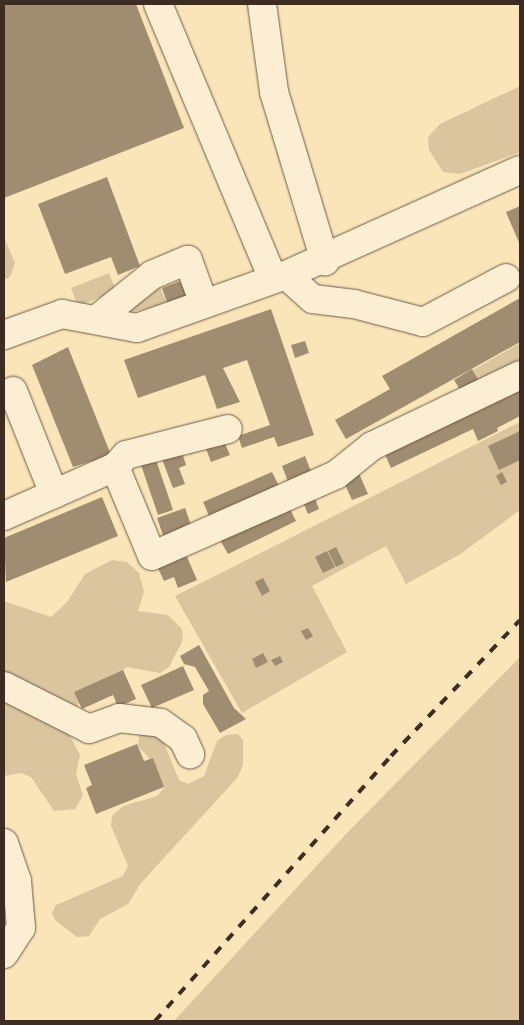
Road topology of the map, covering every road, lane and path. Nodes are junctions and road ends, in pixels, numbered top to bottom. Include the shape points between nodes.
1 (158, 4) edge
2 (262, 4) edge
3 (520, 170) edge
4 (325, 261) junction
5 (279, 277) junction
6 (506, 278) dead end
7 (204, 304) junction
8 (96, 320) junction
9 (4, 335) edge
10 (520, 375) edge
11 (13, 391) dead end
12 (228, 429) dead end
13 (115, 467) junction
14 (54, 494) junction
15 (4, 516) edge
16 (4, 686) edge
17 (190, 754) dead end
18 (4, 843) edge
19 (4, 954) edge

1 - 5 street
2 - 4 street via 274,92
3 - 4 street via 461,193
4 - 5 street
5 - 6 street via 312,300 354,304 423,322
5 - 7 street
7 - 8 street via 137,328
7 - 8 street via 188,260 152,275
8 - 9 street via 62,314
10 - 13 street via 372,446 336,475 152,556
11 - 14 street
12 - 13 street via 126,455
13 - 14 street
14 - 15 street
16 - 17 street via 89,729 119,718 162,723 183,739
18 - 19 street via 18,881 21,928

